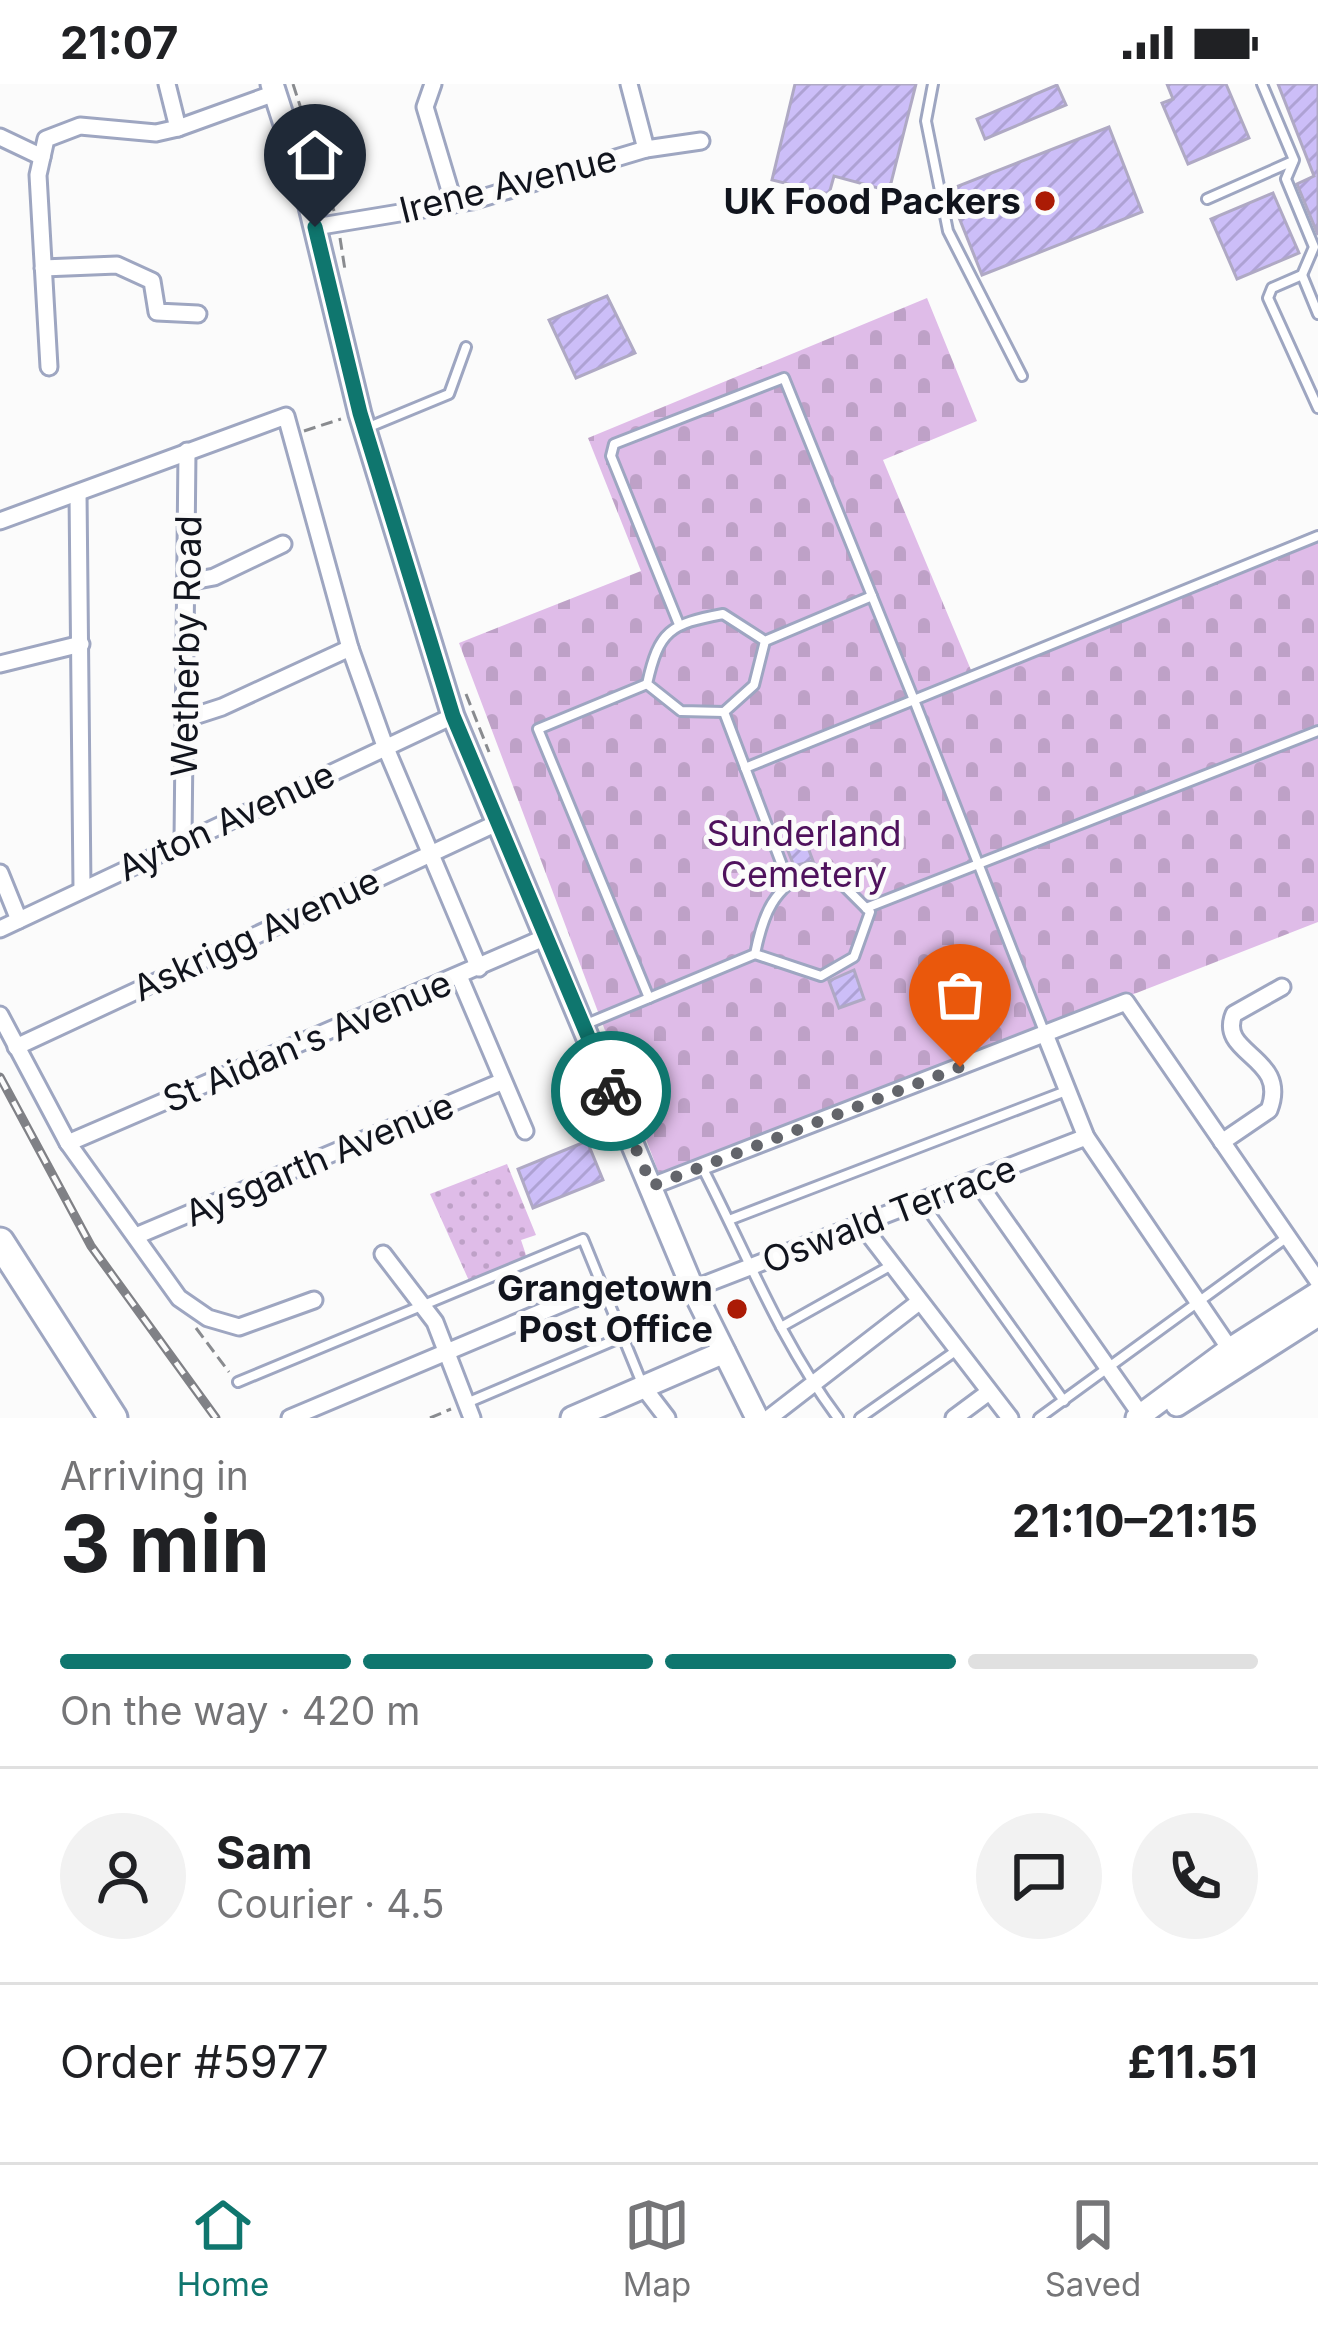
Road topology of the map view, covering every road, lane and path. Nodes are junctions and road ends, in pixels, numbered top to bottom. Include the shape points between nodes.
1 (167, 84) edge
2 (433, 84) edge
3 (629, 84) edge
4 (933, 84) edge
5 (1262, 84) edge
6 (280, 87) edge
7 (178, 128) junction
8 (0, 137) edge
9 (700, 141) dead end
10 (646, 148) junction
11 (42, 158) junction
12 (1294, 160) junction
13 (1207, 199) dead end
14 (454, 204) junction
15 (326, 225) junction
16 (43, 268) junction
17 (346, 275) dead end
18 (1302, 275) junction
19 (198, 314) dead end
20 (1318, 314) edge
21 (466, 347) dead end
22 (50, 367) dead end
23 (1022, 376) dead end
24 (1318, 409) edge
25 (362, 421) junction
26 (291, 435) junction
27 (188, 451) junction
28 (78, 493) junction
29 (0, 521) edge
30 (1318, 536) edge
31 (283, 544) dead end
32 (187, 582) junction
33 (872, 596) junction
34 (678, 622) junction
35 (765, 641) junction
36 (82, 644) junction
37 (350, 648) junction
38 (0, 664) edge
39 (647, 684) junction
40 (466, 694) dead end
41 (914, 700) junction
42 (724, 712) junction
43 (453, 716) junction
44 (185, 718) junction
45 (1318, 730) edge
46 (385, 746) junction
47 (492, 759) dead end
48 (745, 768) junction
49 (496, 823) junction
50 (183, 842) junction
51 (429, 854) junction
52 (977, 865) junction
53 (0, 873) edge
54 (788, 880) junction
55 (82, 888) junction
56 (866, 908) junction
57 (19, 920) junction
58 (0, 929) edge
59 (546, 937) junction
60 (754, 954) junction
61 (479, 968) junction
62 (459, 976) junction
63 (1282, 987) dead end
64 (649, 998) junction
65 (0, 1015) edge
66 (583, 1026) junction
67 (1046, 1034) junction
68 (16, 1047) junction
69 (501, 1082) junction
70 (1066, 1091) junction
71 (525, 1131) dead end
72 (1086, 1137) junction
73 (1222, 1142) junction
74 (68, 1143) junction
75 (702, 1166) junction
76 (976, 1181) junction
77 (652, 1186) junction
78 (922, 1202) junction
79 (729, 1220) junction
80 (861, 1224) junction
81 (136, 1236) junction
82 (1287, 1237) junction
83 (0, 1242) edge
84 (383, 1254) dead end
85 (891, 1265) junction
86 (748, 1268) junction
87 (1318, 1281) edge
88 (601, 1287) junction
89 (693, 1289) junction
90 (1318, 1293) edge
91 (314, 1300) dead end
92 (920, 1302) junction
93 (1198, 1302) junction
94 (424, 1308) junction
95 (1318, 1315) edge
96 (208, 1318) junction
97 (781, 1327) junction
98 (622, 1337) junction
99 (957, 1349) junction
100 (1230, 1349) junction
101 (446, 1352) junction
102 (724, 1352) junction
103 (1109, 1369) junction
104 (238, 1382) joint
105 (814, 1385) junction
106 (644, 1388) junction
107 (989, 1392) junction
108 (1064, 1401) junction
109 (469, 1411) edge
110 (1146, 1417) edge
111 (113, 1418) edge
112 (290, 1418) edge
113 (430, 1418) edge
114 (572, 1418) edge
115 (668, 1418) edge
116 (758, 1418) edge
117 (769, 1418) edge
118 (838, 1418) edge
119 (860, 1418) edge
120 (954, 1418) edge
121 (1010, 1418) edge
122 (1039, 1418) edge

1 - 7 street
2 - 14 street via 425,107
3 - 10 street
4 - 23 lane via 926,121 948,231
5 - 12 lane
6 - 7 street
6 - 15 main road
6 - 15 path
7 - 11 street via 80,126 46,139
8 - 11 street
9 - 10 street, Irene Avenue
10 - 14 street, Irene Avenue
11 - 16 street
12 - 13 lane
12 - 18 lane via 1286,179 1314,247
14 - 15 street, Irene Avenue
15 - 17 path
15 - 25 main road
16 - 19 street via 117,265 152,281 157,313
16 - 22 street
18 - 20 lane
18 - 24 lane via 1272,288 1268,298
21 - 25 lane via 449,394
25 - 26 path
25 - 43 main road
26 - 27 street via 286,416
26 - 37 street
27 - 28 street
27 - 32 street, Wetherby Road
28 - 29 street
28 - 36 street
30 - 41 lane
31 - 32 street via 214,578
32 - 44 street, Wetherby Road
33 - 34 lane via 784,378 614,444 610,456
33 - 35 lane
33 - 41 lane
34 - 35 lane via 723,614
34 - 39 lane via 655,648
35 - 42 lane via 754,685
36 - 38 street
36 - 55 street
37 - 44 street
37 - 46 street
39 - 42 lane via 681,711
39 - 64 lane via 538,730
40 - 47 path
41 - 48 lane
41 - 52 lane
42 - 48 lane
43 - 46 street, Ayton Avenue
43 - 49 main road
44 - 50 street, Wetherby Road
45 - 52 lane
46 - 50 street, Ayton Avenue
46 - 51 street
48 - 54 lane
49 - 51 street, Askrigg Avenue
49 - 59 main road
50 - 55 street, Ayton Avenue
51 - 61 street
51 - 68 street, Askrigg Avenue
52 - 56 lane
52 - 67 lane
53 - 57 street
54 - 56 lane via 812,869 834,876
54 - 60 lane via 764,912
55 - 57 street, Ayton Avenue
56 - 60 lane via 854,957 820,976
57 - 58 street, Ayton Avenue
59 - 61 street, St Aidan's Avenue
59 - 66 main road
60 - 64 lane
61 - 62 street, St Aidan's Avenue
62 - 69 street
62 - 74 street, St Aidan's Avenue
63 - 73 street via 1230,1020 1232,1034 1275,1085 1269,1110
64 - 66 lane
65 - 68 street
66 - 77 main road
67 - 70 street
67 - 73 street via 1126,1002
67 - 75 street
68 - 74 street
69 - 71 street
69 - 81 street, Aysgarth Avenue
70 - 72 street
70 - 79 lane
72 - 76 street, Oswald Terrace
72 - 93 street
73 - 82 street
74 - 81 street
75 - 77 street
75 - 79 lane
76 - 78 street, Oswald Terrace
76 - 103 street
77 - 89 main road
78 - 80 street, Oswald Terrace
78 - 108 lane
79 - 86 lane
80 - 85 street
80 - 86 street, Oswald Terrace
81 - 96 street via 179,1298
82 - 87 street
82 - 93 lane
83 - 111 highway
84 - 94 street
85 - 92 street
85 - 97 lane
86 - 89 street, Oswald Terrace
86 - 97 lane
88 - 94 lane via 583,1239
88 - 98 lane
88 - 101 street
89 - 102 main road
90 - 100 main road
91 - 96 street via 239,1327
92 - 99 street
92 - 105 street
93 - 100 street
93 - 103 lane
94 - 101 street
94 - 104 lane
95 - 110 main road
96 - 104 path via 195,1329
97 - 105 lane
98 - 106 lane
98 - 109 lane
99 - 107 street
99 - 119 lane
100 - 110 main road
101 - 109 street
101 - 112 street
102 - 106 main road
102 - 116 main road
103 - 108 lane
103 - 110 street
105 - 117 street
105 - 118 lane
106 - 114 main road
106 - 115 street
107 - 120 street
107 - 121 street
108 - 122 lane
109 - 113 path

